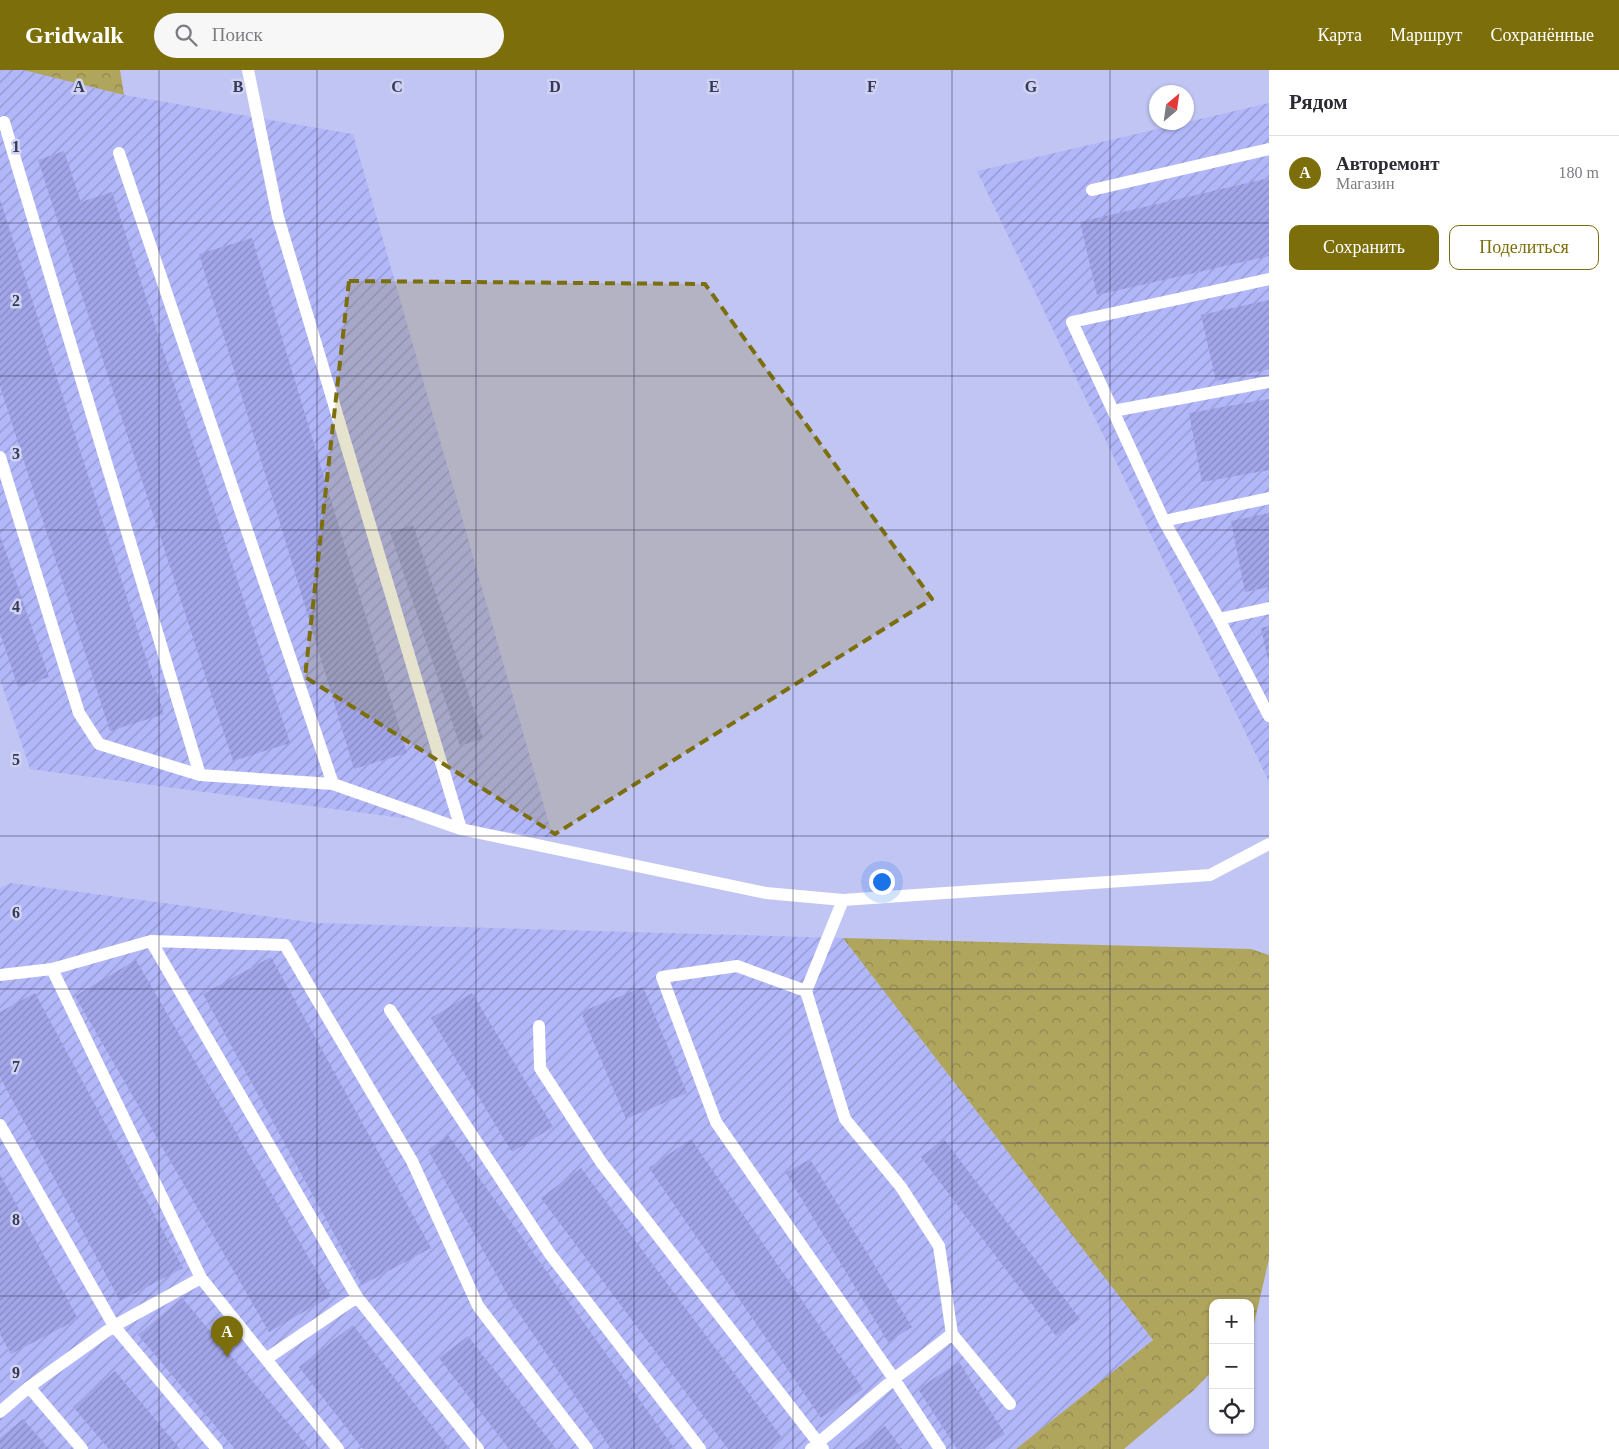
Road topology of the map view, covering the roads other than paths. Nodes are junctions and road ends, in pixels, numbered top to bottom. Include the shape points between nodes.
1 (248, 70) edge
2 (4, 122) dead end
3 (1269, 149) edge
4 (119, 152) dead end
5 (1092, 190) dead end
6 (1269, 279) edge
7 (1269, 382) edge
8 (1113, 411) junction
9 (0, 457) edge
10 (1269, 498) edge
11 (1164, 521) junction
12 (1269, 608) edge
13 (1220, 619) junction
14 (1268, 718) edge
15 (200, 775) junction
16 (333, 784) junction
17 (461, 829) junction
18 (1269, 844) edge
19 (843, 900) junction
20 (152, 940) junction
21 (52, 969) junction
22 (0, 974) edge
23 (806, 991) junction
24 (390, 1010) dead end
25 (539, 1026) dead end
26 (0, 1125) edge
27 (201, 1278) junction
28 (357, 1297) junction
29 (114, 1326) junction
30 (952, 1334) junction
31 (266, 1359) junction
32 (894, 1379) junction
33 (29, 1387) junction
34 (1010, 1404) dead end
35 (0, 1412) edge
36 (817, 1447) edge
37 (82, 1449) edge
38 (217, 1449) edge
39 (338, 1449) edge
40 (478, 1449) edge
41 (587, 1449) edge
42 (700, 1449) edge
43 (940, 1449) edge

1 - 17 lane via 278,216
2 - 15 lane
3 - 5 lane
4 - 16 lane
6 - 8 lane via 1072,322
7 - 8 lane
8 - 11 lane
9 - 15 lane via 79,713 99,744
10 - 11 lane
11 - 13 lane
12 - 13 lane
13 - 14 lane
15 - 16 lane
16 - 17 lane
17 - 19 lane via 766,893
18 - 19 lane via 1210,875
19 - 23 lane
20 - 21 lane
20 - 28 lane
20 - 41 lane via 285,945 412,1161 478,1306
21 - 22 lane
21 - 27 lane
23 - 30 lane via 845,1119 901,1187 939,1246
23 - 32 lane via 737,966 662,977 716,1122
24 - 42 lane via 550,1254
25 - 36 lane via 540,1068 601,1162
26 - 29 lane
27 - 29 lane
27 - 31 lane
28 - 31 lane
28 - 40 lane
29 - 33 lane
29 - 38 lane
30 - 32 lane
30 - 34 lane
31 - 39 lane
32 - 36 lane
32 - 43 lane
33 - 35 lane
33 - 37 lane

